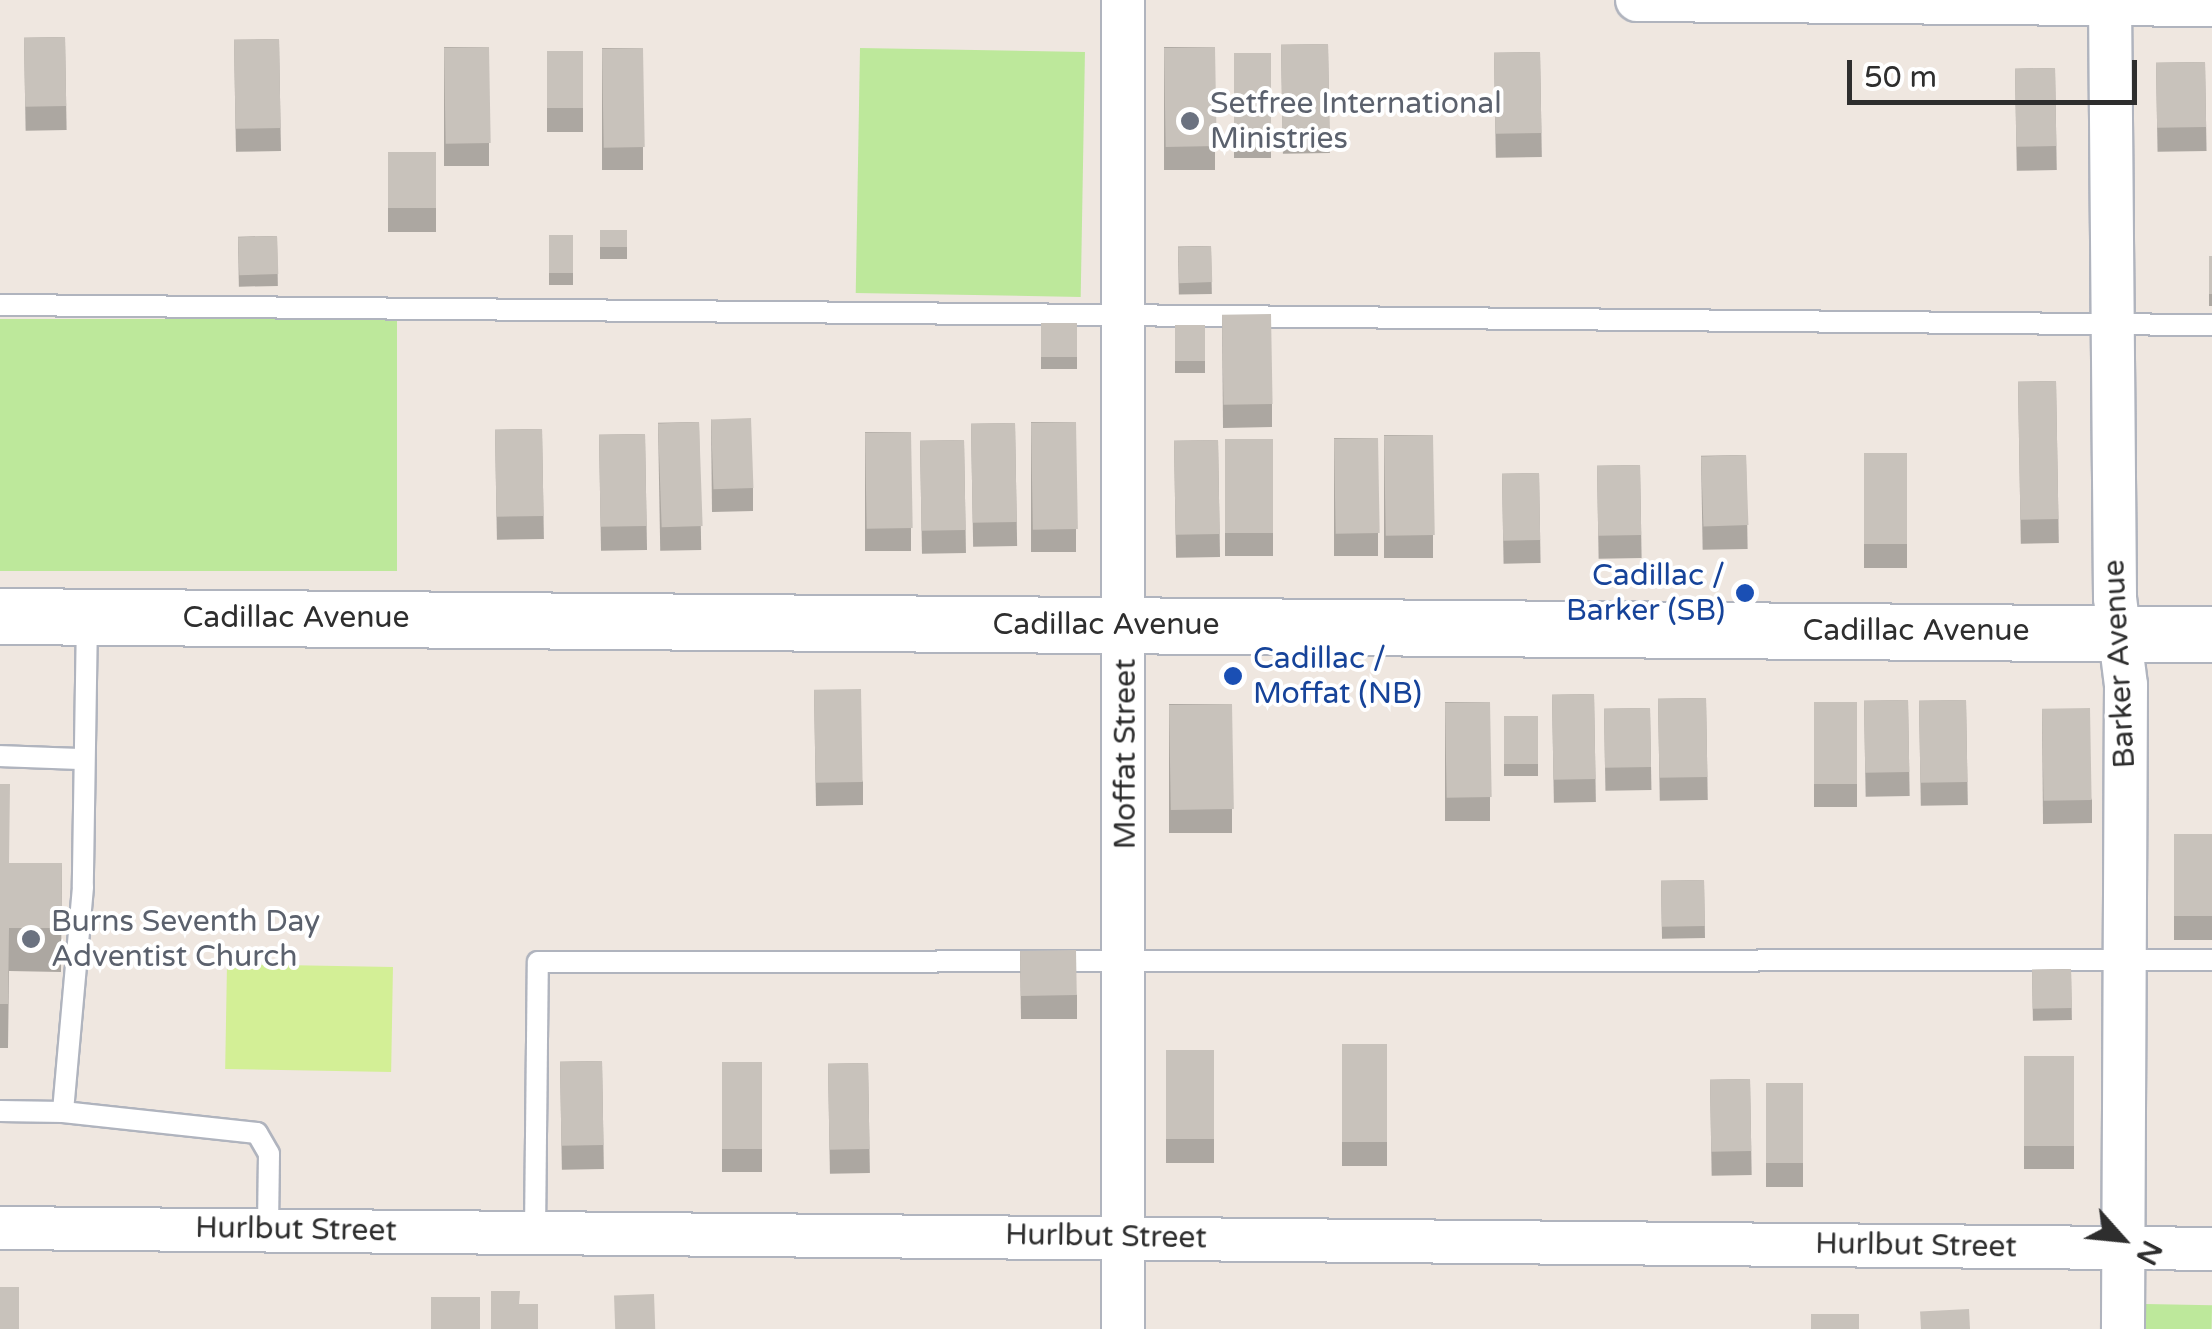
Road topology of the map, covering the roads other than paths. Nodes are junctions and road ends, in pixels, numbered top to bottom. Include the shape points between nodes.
1 (1123, 0) edge
2 (1637, 0) edge
3 (2110, 2) edge
4 (2212, 5) edge
5 (0, 304) edge
6 (1125, 314) junction
7 (2113, 324) junction
8 (2212, 324) edge
9 (0, 616) edge
10 (87, 616) junction
11 (1127, 625) junction
12 (2119, 633) junction
13 (2212, 634) edge
14 (0, 756) edge
15 (83, 760) junction
16 (2125, 959) junction
17 (1124, 960) junction
18 (2212, 960) edge
19 (0, 1111) edge
20 (63, 1112) junction
21 (0, 1228) edge
22 (268, 1230) junction
23 (535, 1232) junction
24 (1123, 1238) junction
25 (2123, 1248) junction
26 (2212, 1249) edge
27 (1123, 1329) edge
28 (2123, 1329) edge

1 - 6 street, Moffat Street
2 - 3 street
3 - 4 street
3 - 7 street, Barker Avenue
5 - 6 lane
6 - 7 lane
6 - 11 street, Moffat Street
7 - 8 lane
7 - 12 street, Barker Avenue
9 - 10 main road, Cadillac Avenue
10 - 11 main road, Cadillac Avenue
10 - 15 lane
11 - 12 main road, Cadillac Avenue
11 - 17 street, Moffat Street
12 - 13 main road, Cadillac Avenue
12 - 16 street, Barker Avenue via 2126,684
14 - 15 lane
15 - 20 lane via 84,887
16 - 17 lane
16 - 18 lane
16 - 25 street, Barker Avenue
17 - 23 lane via 538,962
17 - 24 street, Moffat Street
19 - 20 lane
20 - 22 lane via 257,1133 269,1154
21 - 22 street, Hurlbut Street
22 - 23 street, Hurlbut Street
23 - 24 street, Hurlbut Street
24 - 25 street, Hurlbut Street
24 - 27 street, Moffat Street
25 - 26 street, Hurlbut Street
25 - 28 street, Barker Avenue

